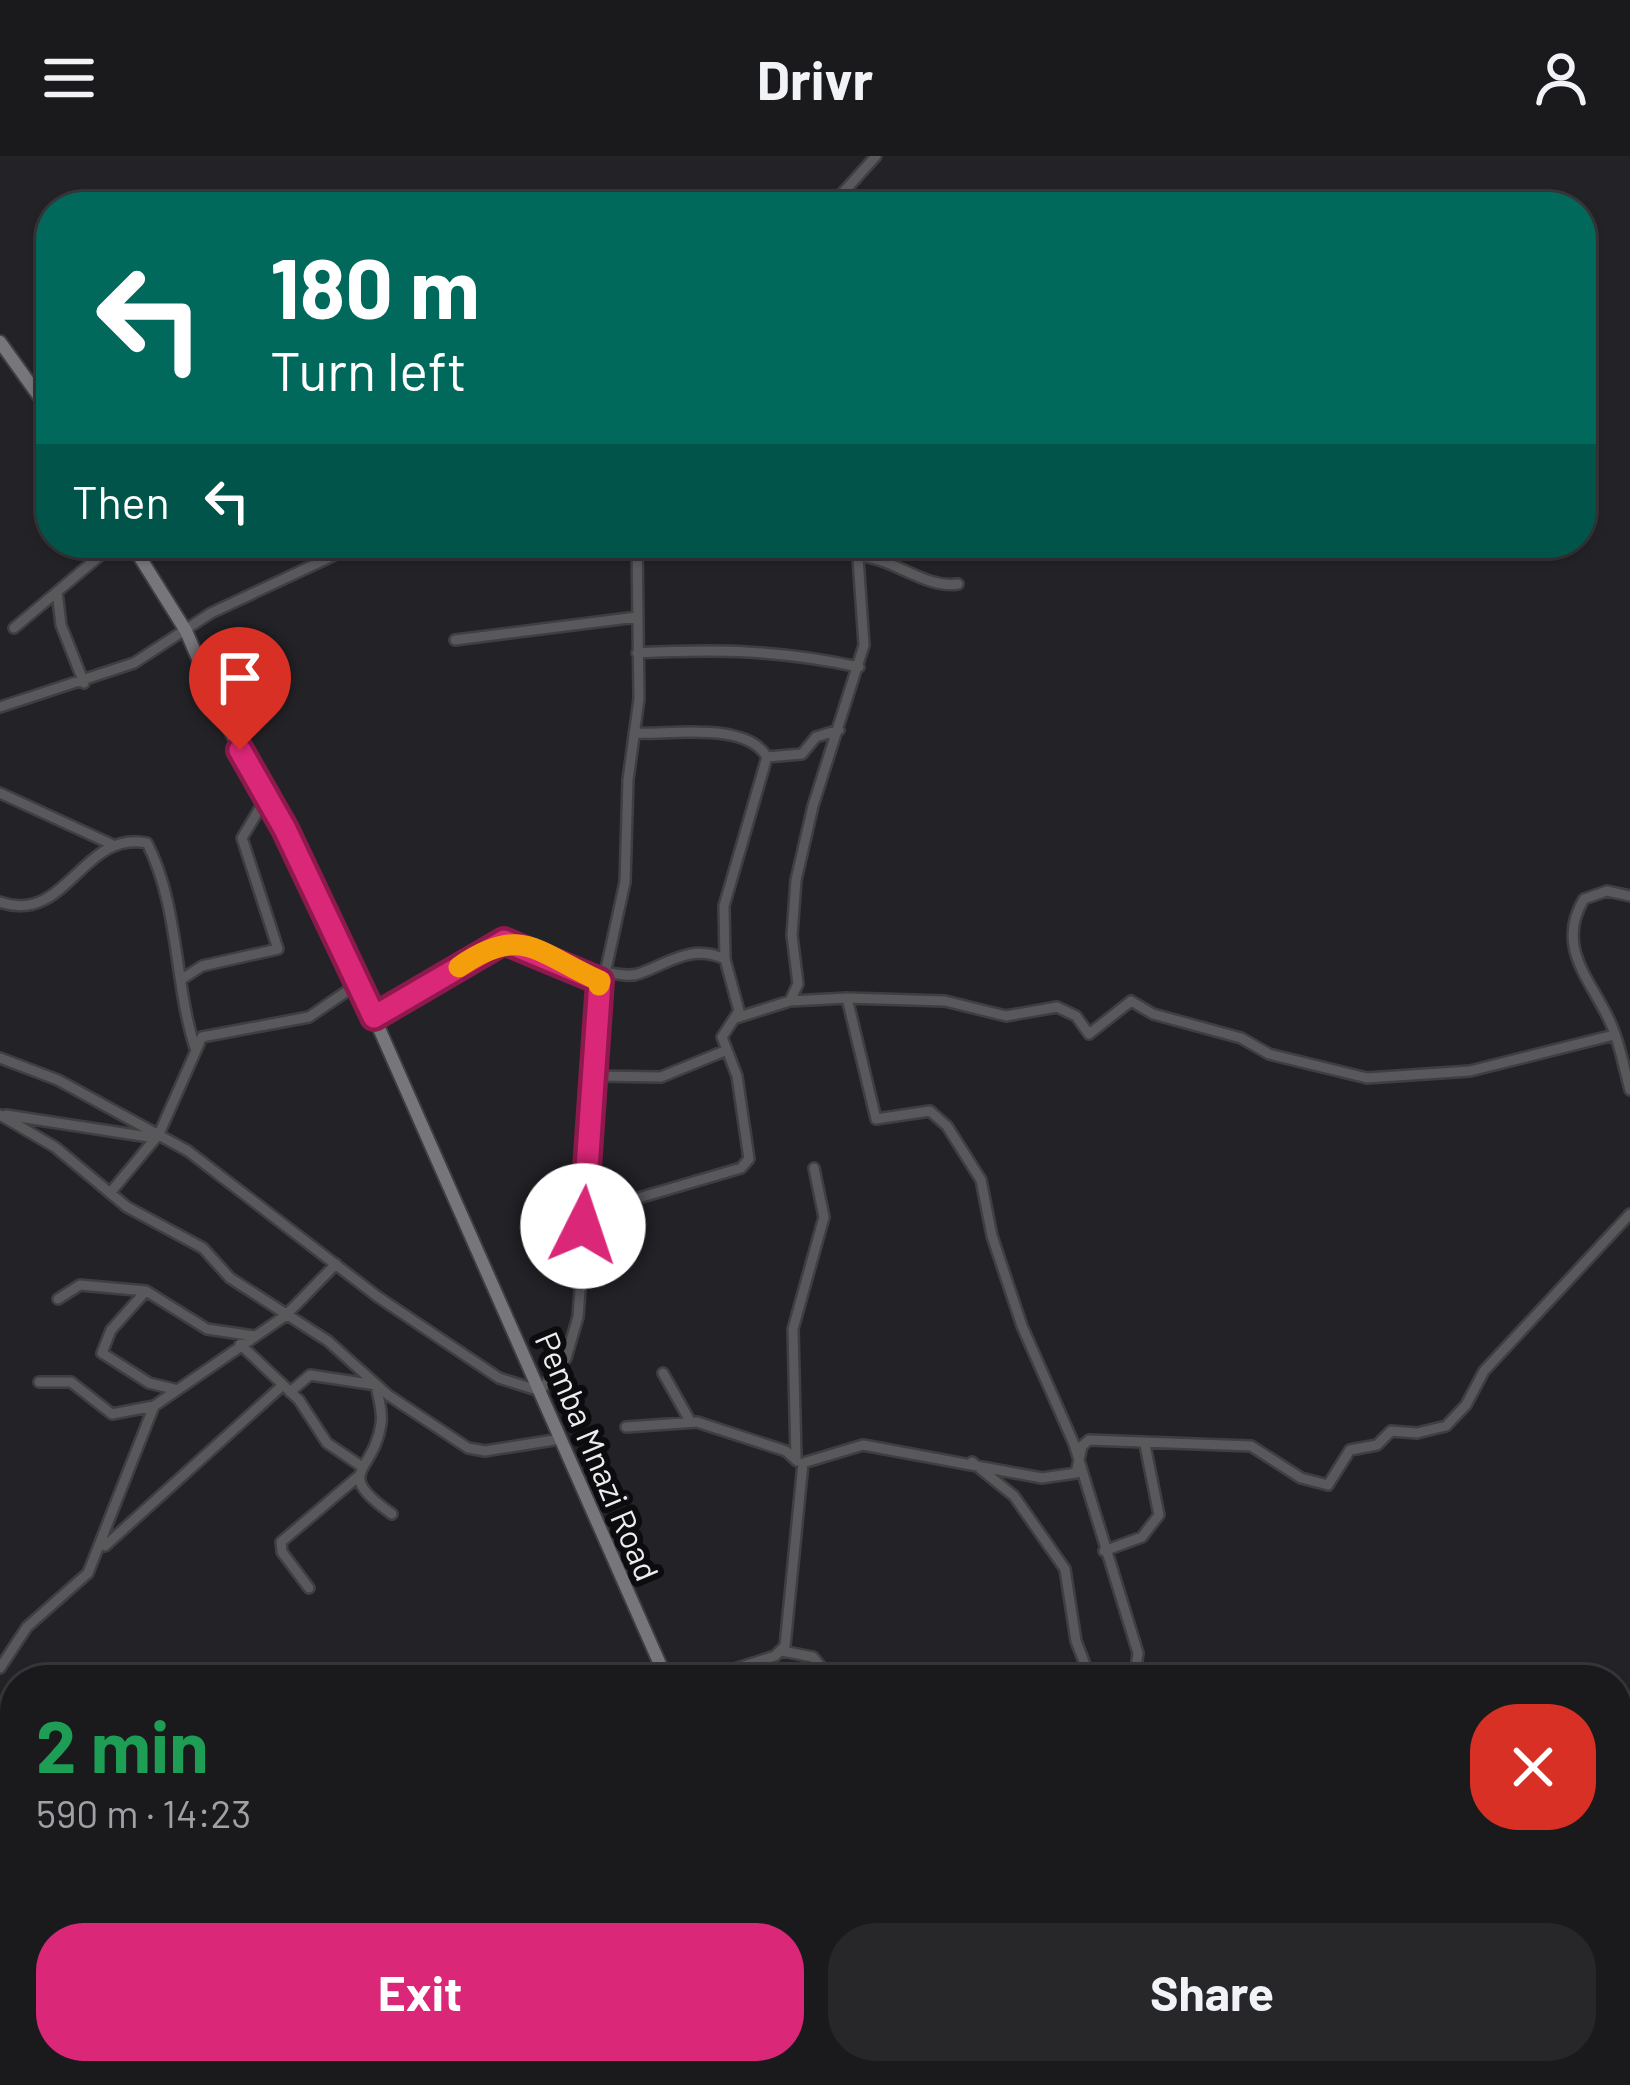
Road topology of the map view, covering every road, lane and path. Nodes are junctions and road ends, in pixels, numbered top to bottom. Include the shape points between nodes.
1 (877, 156) edge
2 (844, 192) edge
3 (0, 342) edge
4 (36, 392) edge
5 (97, 558) edge
6 (140, 558) edge
7 (328, 558) edge
8 (637, 558) edge
9 (857, 558) edge
10 (879, 558) edge
11 (958, 584) dead end
12 (57, 592) junction
13 (637, 616) junction
14 (14, 628) dead end
15 (186, 631) junction
16 (455, 640) dead end
17 (637, 653) junction
18 (860, 667) junction
19 (84, 683) junction
20 (0, 706) edge
21 (839, 730) junction
22 (634, 733) junction
23 (767, 757) junction
24 (0, 793) edge
25 (266, 797) junction
26 (111, 844) junction
27 (1630, 896) edge
28 (0, 902) edge
29 (725, 959) junction
30 (601, 976) junction
31 (182, 979) junction
32 (359, 982) junction
33 (848, 998) junction
34 (790, 1001) junction
35 (374, 1017) junction
36 (736, 1018) junction
37 (1614, 1035) junction
38 (195, 1048) junction
39 (727, 1050) junction
40 (0, 1058) edge
41 (596, 1076) junction
42 (1630, 1090) edge
43 (0, 1115) edge
44 (157, 1136) junction
45 (814, 1168) dead end
46 (110, 1192) junction
47 (584, 1214) junction
48 (1630, 1214) edge
49 (336, 1264) junction
50 (146, 1291) junction
51 (58, 1299) dead end
52 (285, 1316) junction
53 (254, 1336) junction
54 (240, 1344) junction
55 (662, 1373) dead end
56 (39, 1382) dead end
57 (376, 1384) junction
58 (174, 1389) junction
59 (287, 1389) junction
60 (541, 1391) junction
61 (154, 1406) junction
62 (690, 1421) junction
63 (626, 1427) dead end
64 (560, 1438) junction
65 (1144, 1445) junction
66 (798, 1462) junction
67 (972, 1462) junction
68 (1080, 1463) junction
69 (360, 1471) junction
70 (392, 1514) dead end
71 (101, 1549) junction
72 (1104, 1551) junction
73 (309, 1588) dead end
74 (782, 1652) junction
75 (2, 1665) edge
76 (660, 1665) edge
77 (744, 1665) edge
78 (820, 1665) edge
79 (1085, 1665) edge
80 (1136, 1665) edge

1 - 2 street
3 - 4 main road
5 - 12 street
6 - 15 main road, Pemba Mnazi Road
7 - 15 street
8 - 13 street
9 - 18 street
10 - 11 street via 940,585
12 - 14 street
12 - 19 street
13 - 16 street
13 - 17 street
15 - 19 street
15 - 25 main road, Pemba Mnazi Road
17 - 18 street via 730,647
17 - 22 street
18 - 21 street
19 - 20 street
21 - 23 street via 816,737 802,754
21 - 34 street via 796,880 798,984
22 - 23 street via 716,734 755,744
22 - 30 street via 625,882
23 - 29 street via 724,906
24 - 26 street
25 - 31 street via 242,838 278,949 202,966
25 - 32 main road, Pemba Mnazi Road
26 - 28 street via 48,899 20,908
26 - 31 street via 142,841 151,850
27 - 37 street via 1596,893 1583,899 1574,920 1581,976
29 - 30 street via 689,954 637,975
29 - 36 street via 740,1003
30 - 35 street via 504,941
30 - 41 street
31 - 38 street
32 - 35 main road, Pemba Mnazi Road
32 - 38 street via 309,1017 206,1034
33 - 34 street
33 - 37 street via 945,1001 1006,1016 1057,1007 1088,1034 1131,1001 1269,1054 1367,1078 1470,1071
33 - 68 street via 876,1119 930,1111 974,1163 1022,1326
34 - 36 street
35 - 60 main road, Pemba Mnazi Road
36 - 39 street via 722,1037
37 - 42 street
38 - 44 street
39 - 41 street via 662,1077
39 - 47 street via 747,1164
40 - 44 street via 58,1080
41 - 47 street
43 - 44 street
43 - 46 street
44 - 46 street
44 - 49 street
45 - 66 street via 824,1217 793,1329
46 - 52 street via 203,1248
47 - 60 street via 577,1332
48 - 65 street via 1484,1371 1445,1426 1391,1431 1377,1445 1349,1450 1331,1484 1301,1478 1251,1446
49 - 52 street
49 - 60 street via 499,1378
50 - 51 street via 80,1285
50 - 53 street via 207,1329
50 - 58 street via 102,1353
52 - 53 street
52 - 57 street
53 - 54 street
54 - 58 street
54 - 59 street
55 - 62 street
56 - 61 street via 71,1382 112,1414
57 - 59 street via 310,1375
57 - 64 street via 477,1451
57 - 69 street via 382,1420
58 - 61 street
59 - 69 street via 327,1443
59 - 71 street
60 - 64 main road, Pemba Mnazi Road
61 - 71 street
62 - 63 street
62 - 66 street
64 - 76 main road, Pemba Mnazi Road
65 - 68 street via 1086,1441
65 - 72 street via 1159,1515 1142,1537
66 - 67 street via 863,1445
66 - 74 street via 796,1560
67 - 68 street via 1042,1478 1073,1474
67 - 79 street via 1014,1496 1065,1570
68 - 72 street
69 - 70 street via 367,1498
69 - 73 street via 280,1546
71 - 75 street
72 - 80 street
74 - 77 street
74 - 78 street

